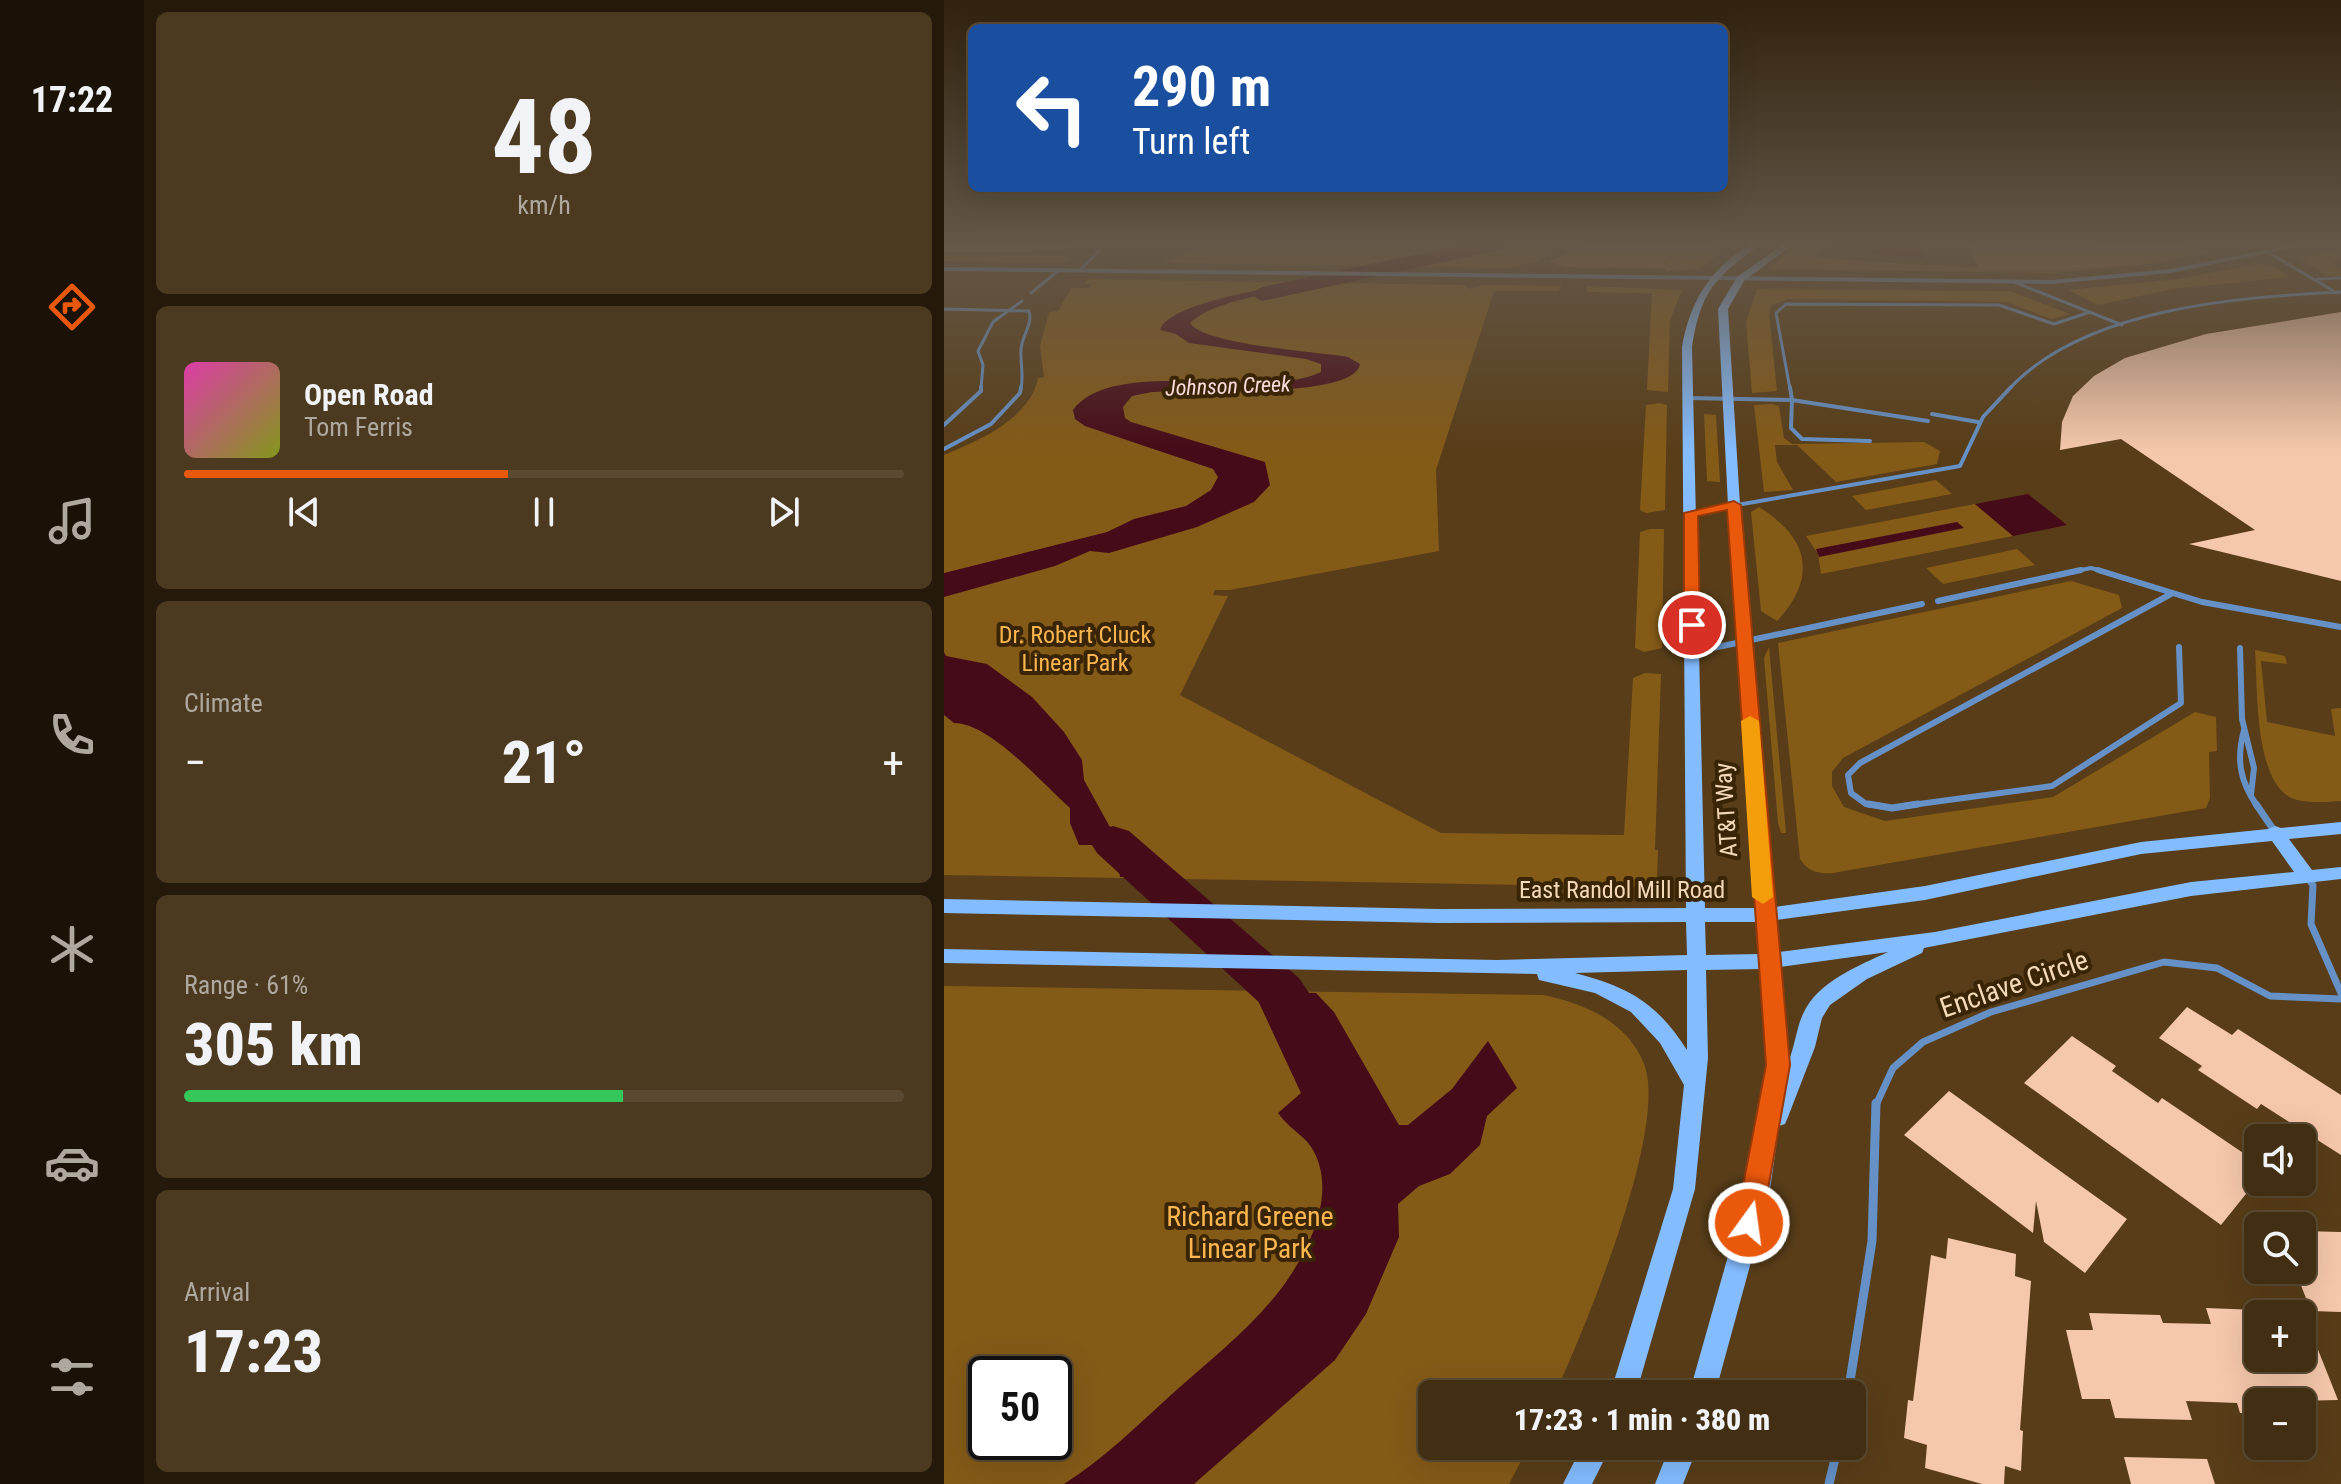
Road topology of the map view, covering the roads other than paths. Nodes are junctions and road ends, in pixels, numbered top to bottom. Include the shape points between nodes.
1 (1006, 312) edge
2 (1024, 312) edge
3 (1693, 312) edge
4 (1723, 312) edge
5 (1777, 312) edge
6 (2020, 312) edge
7 (2090, 312) joint
8 (2181, 312) edge
9 (2122, 325) junction
10 (1689, 398) junction
11 (1726, 398) junction
12 (1792, 400) junction
13 (1932, 414) dead end
14 (1928, 421) dead end
15 (1978, 422) junction
16 (944, 425) edge
17 (1870, 441) dead end
18 (944, 449) edge
19 (1734, 505) junction
20 (1691, 513) junction
21 (2171, 594) junction
22 (1938, 601) dead end
23 (1922, 604) dead end
24 (2341, 627) edge
25 (1744, 641) junction
26 (2179, 647) dead end
27 (2240, 648) dead end
28 (1693, 653) junction
29 (2244, 730) junction
30 (2251, 795) junction
31 (2341, 828) edge
32 (2275, 832) junction
33 (2341, 873) edge
34 (2309, 880) junction
35 (944, 906) edge
36 (1764, 915) junction
37 (1696, 917) junction
38 (1935, 939) junction
39 (944, 956) edge
40 (1768, 961) junction
41 (1696, 962) junction
42 (1497, 967) junction
43 (2341, 993) edge
44 (2341, 999) edge
45 (1695, 1084) junction
46 (1764, 1148) junction
47 (1627, 1380) edge
48 (1706, 1380) edge
49 (1851, 1380) edge
50 (1590, 1460) edge
51 (1678, 1460) edge
52 (1835, 1460) edge
53 (1577, 1484) edge
54 (1669, 1484) edge
55 (1829, 1484) edge

1 - 16 lane via 993,322 978,351 981,391
2 - 18 lane via 1031,314 1021,349 1020,393 991,424
3 - 10 main road, AT&T Way
4 - 11 main road, AT&T Way
5 - 12 lane
6 - 7 lane via 2054,324
7 - 9 lane
8 - 9 lane
9 - 15 lane via 2036,364 2003,391
10 - 11 lane
10 - 20 main road, AT&T Way
11 - 12 lane
11 - 19 main road, AT&T Way
12 - 14 lane
12 - 17 lane via 1791,428 1802,439
13 - 15 lane
15 - 19 lane via 1960,466
19 - 20 lane
19 - 25 main road, AT&T Way
20 - 28 main road, AT&T Way
21 - 22 lane via 2091,568
21 - 24 lane
21 - 26 lane via 1860,763 1848,775 1851,793 1866,804 1892,808 2052,786 2181,703
23 - 25 lane
25 - 28 lane
25 - 36 main road, AT&T Way
27 - 29 lane
28 - 37 main road, AT&T Way
29 - 30 lane via 2254,755
29 - 30 lane via 2236,752 2238,777
30 - 32 lane
31 - 32 main road, East Randol Mill Road
32 - 34 main road
32 - 36 main road, East Randol Mill Road via 2141,848 1925,893
33 - 34 main road
34 - 38 main road via 2191,889
34 - 43 lane via 2311,924
35 - 37 main road, East Randol Mill Road
36 - 37 main road, East Randol Mill Road
36 - 40 main road, AT&T Way
37 - 41 main road, AT&T Way
38 - 40 main road
38 - 46 main road via 1860,974 1823,999
39 - 42 main road
40 - 41 main road
40 - 46 main road, AT&T Way via 1778,1065
41 - 42 main road
41 - 45 main road, AT&T Way
42 - 45 main road via 1590,982 1637,1004 1673,1039
44 - 49 lane, Enclave Circle via 2270,996 2217,968 2164,962 1991,1012 1923,1042 1903,1057 1876,1103 1872,1241
45 - 47 main road, AT&T Way via 1684,1189
46 - 48 main road, AT&T Way via 1757,1196
50 - 53 main road
51 - 54 main road
52 - 55 lane

